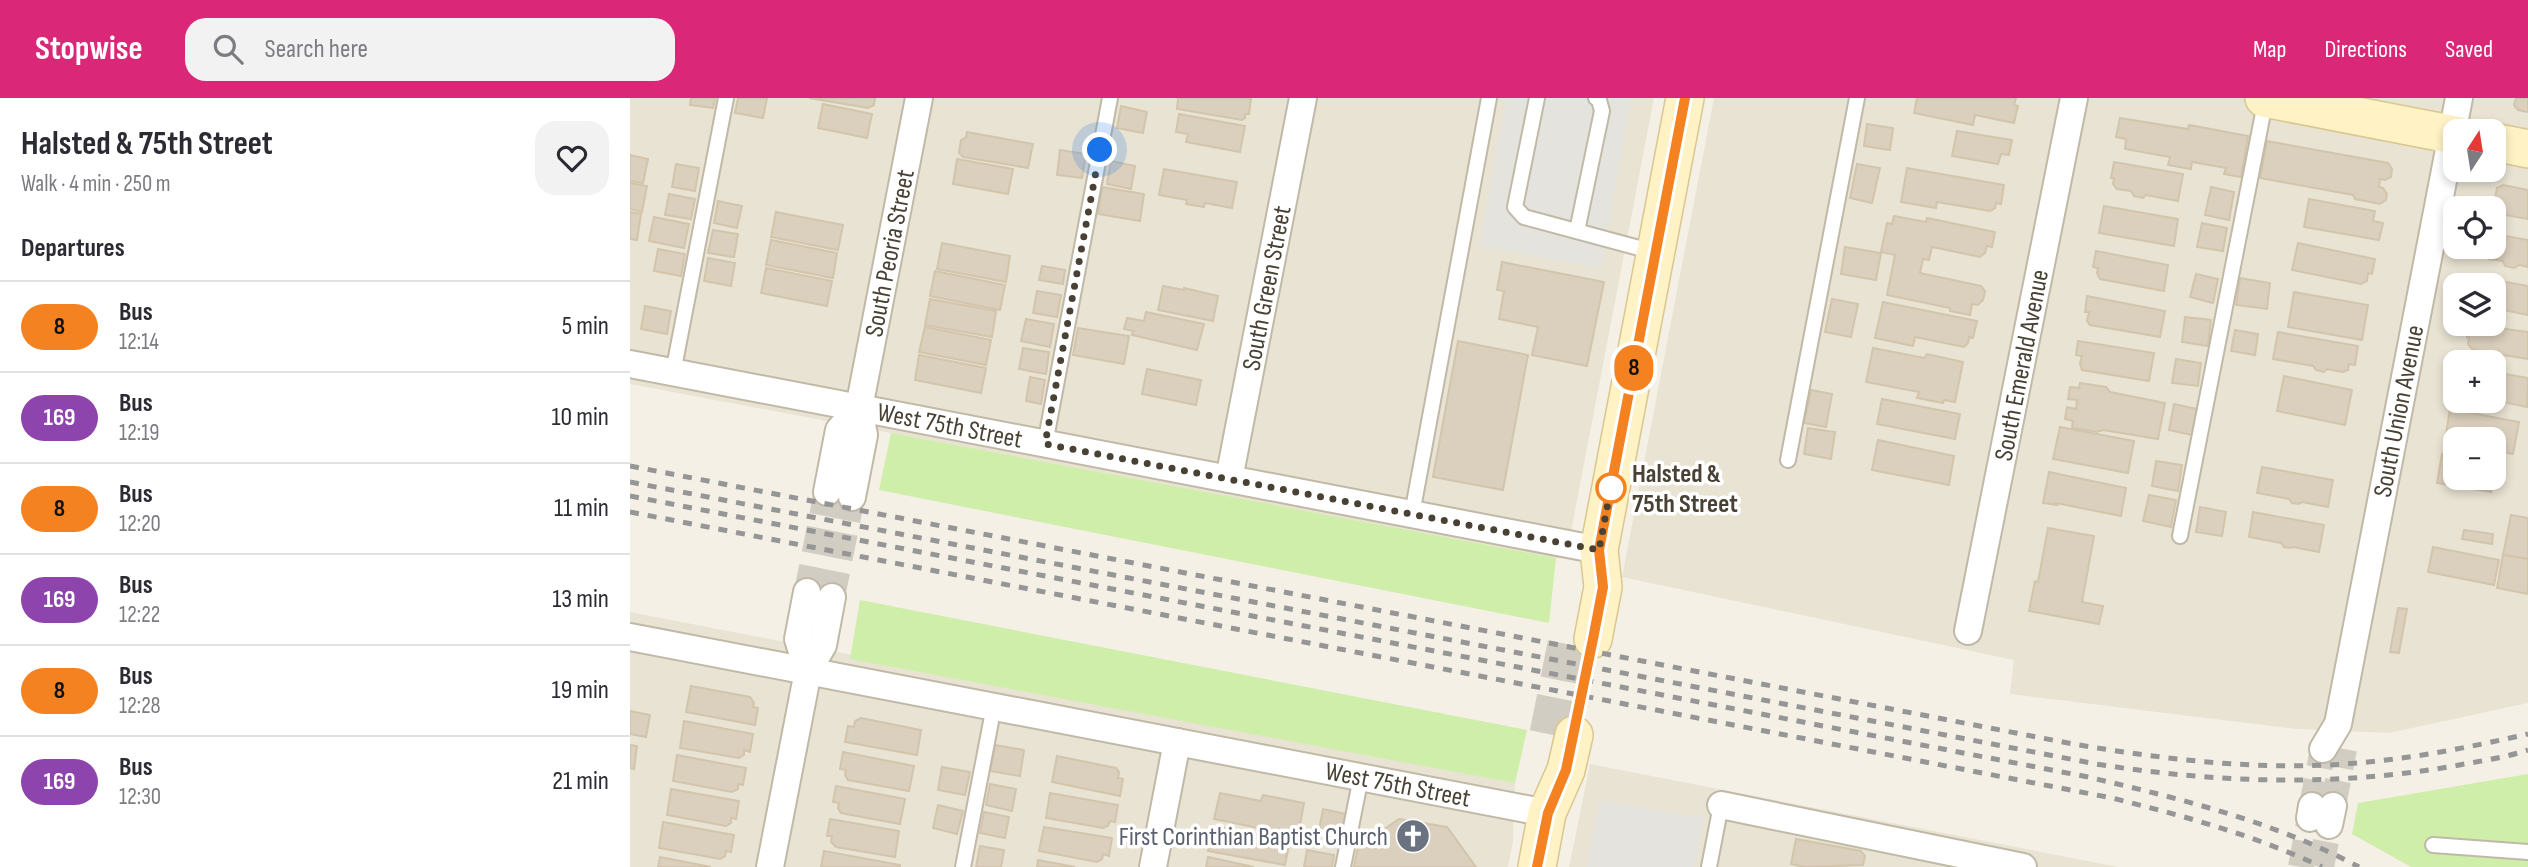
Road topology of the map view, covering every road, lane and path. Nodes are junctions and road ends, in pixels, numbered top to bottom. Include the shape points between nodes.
1 (726, 98) edge
2 (919, 98) edge
3 (1110, 98) edge
4 (1303, 98) edge
5 (1489, 98) edge
6 (1537, 98) edge
7 (1596, 98) edge
8 (1685, 98) edge
9 (1857, 98) edge
10 (2074, 98) edge
11 (2265, 98) edge
12 (2459, 98) edge
13 (2456, 119) edge
14 (2443, 132) edge
15 (2506, 144) edge
16 (2528, 149) edge
17 (2445, 182) edge
18 (1577, 231) junction
19 (1656, 252) junction
20 (630, 364) edge
21 (673, 373) junction
22 (859, 408) junction
23 (1045, 444) junction
24 (1788, 460) dead end
25 (1229, 479) junction
26 (840, 495) tunnel mouth
27 (1412, 514) junction
28 (2180, 536) dead end
29 (1599, 550) junction
30 (820, 594) tunnel mouth
31 (1968, 631) dead end
32 (630, 637) edge
33 (1580, 637) tunnel mouth
34 (808, 671) junction
35 (994, 706) junction
36 (1561, 734) tunnel mouth
37 (1177, 741) junction
38 (2335, 741) tunnel mouth
39 (1361, 777) junction
40 (1721, 805) joint
41 (1548, 813) junction
42 (2433, 845) dead end
43 (2528, 852) edge
44 (1928, 858) edge
45 (771, 867) edge
46 (963, 867) edge
47 (1153, 867) edge
48 (1343, 867) edge
49 (1537, 867) edge
50 (1709, 867) edge
51 (2023, 867) edge

1 - 21 lane
2 - 22 street, South Peoria Street
3 - 23 lane
4 - 25 street, South Green Street
5 - 27 lane
6 - 18 lane via 1515,207 1524,217
7 - 18 lane via 1602,111
8 - 19 main road
9 - 24 lane
10 - 31 street, South Emerald Avenue
11 - 14 main road
11 - 28 lane
12 - 13 street, South Union Avenue
15 - 16 main road
17 - 38 street, South Union Avenue
18 - 19 lane
19 - 29 main road
20 - 21 street, West 75th Street
21 - 22 street, West 75th Street
22 - 23 street, West 75th Street
22 - 26 street, South Peoria Street via 839,430
23 - 25 street, West 75th Street
25 - 27 street, West 75th Street
27 - 29 street, West 75th Street
29 - 33 main road via 1578,582
30 - 34 street via 798,639
32 - 34 street, West 75th Street
34 - 35 street, West 75th Street
34 - 45 street
35 - 37 street, West 75th Street
35 - 46 lane
36 - 41 main road via 1542,764
37 - 39 street, West 75th Street
37 - 47 street
39 - 41 street, West 75th Street
39 - 48 lane
40 - 44 street
40 - 50 lane
41 - 49 main road
42 - 43 lane
44 - 51 street

